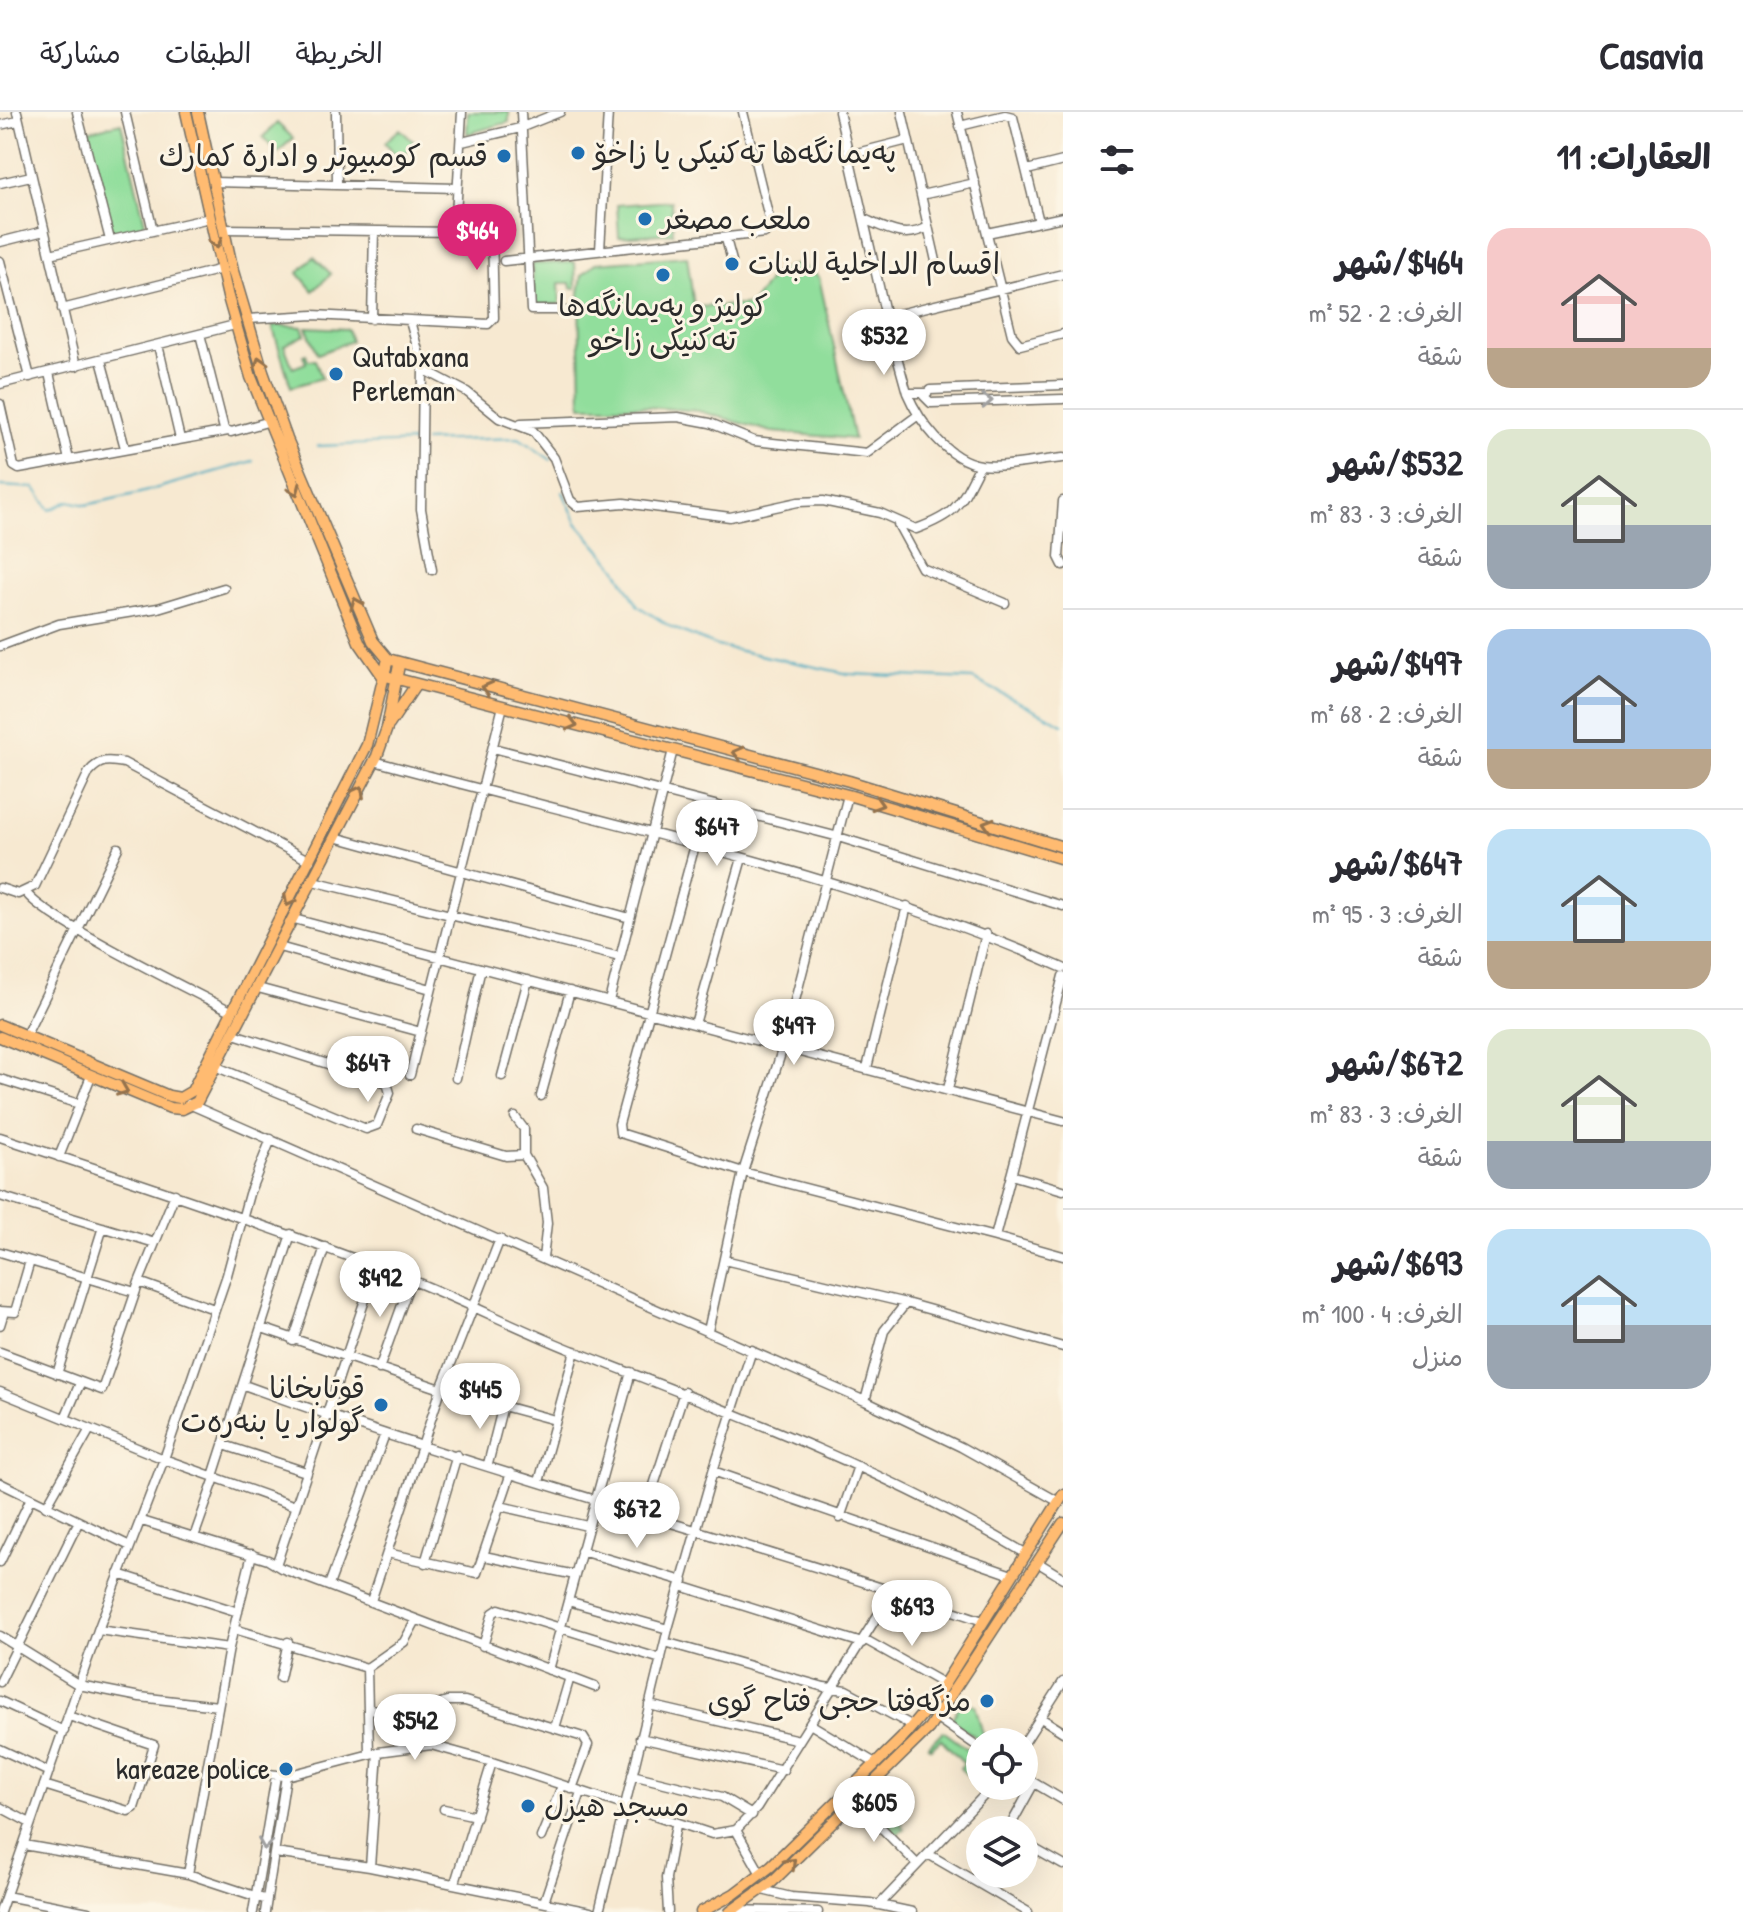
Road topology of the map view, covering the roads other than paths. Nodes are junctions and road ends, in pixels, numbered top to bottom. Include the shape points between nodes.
1 (77, 112) edge
2 (125, 112) edge
3 (186, 112) edge
4 (198, 112) edge
5 (336, 112) edge
6 (462, 112) edge
7 (521, 112) edge
8 (560, 112) edge
9 (608, 112) edge
10 (743, 112) edge
11 (839, 112) edge
12 (902, 112) edge
13 (957, 112) edge
14 (18, 116) edge
15 (0, 125) edge
16 (960, 126) junction
17 (520, 128) junction
18 (908, 140) junction
19 (462, 142) junction
20 (849, 155) junction
21 (1063, 161) edge
22 (1027, 170) junction
23 (31, 176) junction
24 (213, 182) junction
25 (0, 183) edge
26 (337, 183) junction
27 (975, 183) junction
28 (457, 188) junction
29 (921, 195) junction
30 (1063, 217) edge
31 (210, 218) junction
32 (864, 219) junction
33 (1039, 222) junction
34 (928, 227) junction
35 (224, 229) junction
36 (44, 231) junction
37 (153, 231) junction
38 (374, 231) junction
39 (455, 232) junction
40 (987, 233) junction
41 (726, 239) junction
42 (110, 240) junction
43 (0, 242) edge
44 (600, 250) junction
45 (50, 254) junction
46 (527, 258) junction
47 (0, 261) edge
48 (504, 261) dead end
49 (732, 261) dead end
50 (936, 261) dead end
51 (222, 269) junction
52 (1063, 274) edge
53 (999, 291) junction
54 (62, 309) junction
55 (563, 310) dead end
56 (886, 317) junction
57 (247, 319) junction
58 (372, 319) junction
59 (410, 321) junction
60 (235, 325) junction
61 (200, 334) junction
62 (1063, 334) edge
63 (158, 345) junction
64 (101, 360) junction
65 (76, 366) junction
66 (423, 369) junction
67 (49, 373) junction
68 (30, 377) junction
69 (0, 384) edge
70 (1063, 385) edge
71 (907, 393) junction
72 (925, 393) junction
73 (1063, 399) edge
74 (0, 404) edge
75 (917, 416) junction
76 (267, 422) junction
77 (513, 424) junction
78 (228, 431) junction
79 (180, 439) junction
80 (125, 448) junction
81 (1063, 458) edge
82 (69, 460) junction
83 (980, 465) junction
84 (1063, 501) edge
85 (1063, 512) edge
86 (898, 523) junction
87 (1063, 565) edge
88 (432, 570) dead end
89 (224, 588) dead end
90 (1005, 603) dead end
91 (0, 646) edge
92 (388, 659) junction
93 (399, 665) junction
94 (382, 675) junction
95 (395, 681) junction
96 (415, 686) junction
97 (503, 706) junction
98 (374, 722) junction
99 (387, 728) junction
100 (493, 748) junction
101 (673, 750) junction
102 (374, 761) junction
103 (481, 790) junction
104 (663, 790) junction
105 (848, 795) junction
106 (651, 834) junction
107 (835, 836) junction
108 (335, 837) junction
109 (695, 845) junction
110 (1063, 847) edge
111 (118, 848) dead end
112 (742, 858) junction
113 (1063, 859) edge
114 (310, 861) junction
115 (461, 870) junction
116 (824, 880) junction
117 (313, 881) junction
118 (0, 888) edge
119 (26, 892) junction
120 (907, 906) junction
121 (1063, 906) edge
122 (450, 915) junction
123 (630, 918) junction
124 (294, 919) junction
125 (78, 930) junction
126 (986, 934) junction
127 (279, 947) junction
128 (439, 957) junction
129 (620, 957) junction
130 (481, 968) junction
131 (1063, 968) edge
132 (1063, 976) edge
133 (528, 980) junction
134 (258, 988) junction
135 (431, 989) junction
136 (570, 991) junction
137 (609, 1001) junction
138 (233, 1012) junction
139 (652, 1012) junction
140 (695, 1024) junction
141 (0, 1025) edge
142 (421, 1032) junction
143 (234, 1034) junction
144 (26, 1035) junction
145 (0, 1037) edge
146 (783, 1047) junction
147 (217, 1067) junction
148 (867, 1068) junction
149 (410, 1075) dead end
150 (91, 1076) junction
151 (502, 1076) dead end
152 (456, 1078) dead end
153 (0, 1079) edge
154 (948, 1089) junction
155 (541, 1096) dead end
156 (187, 1101) junction
157 (79, 1104) junction
158 (1027, 1112) junction
159 (515, 1117) dead end
160 (1063, 1121) edge
161 (416, 1129) dead end
162 (0, 1137) edge
163 (271, 1139) junction
164 (524, 1155) junction
165 (59, 1157) junction
166 (743, 1172) junction
167 (1011, 1175) junction
168 (1063, 1190) edge
169 (175, 1194) junction
170 (0, 1196) edge
171 (245, 1217) junction
172 (103, 1227) junction
173 (291, 1234) junction
174 (995, 1237) junction
175 (500, 1239) junction
176 (155, 1243) junction
177 (325, 1247) junction
178 (0, 1252) edge
179 (1063, 1256) edge
180 (543, 1258) junction
181 (724, 1260) junction
182 (30, 1261) junction
183 (376, 1267) junction
184 (89, 1278) junction
185 (411, 1280) junction
186 (139, 1282) junction
187 (135, 1292) junction
188 (906, 1303) junction
189 (471, 1306) junction
190 (214, 1309) junction
191 (2, 1311) edge
192 (0, 1325) edge
193 (262, 1328) junction
194 (708, 1331) junction
195 (293, 1341) junction
196 (1063, 1347) edge
197 (752, 1350) junction
198 (575, 1351) junction
199 (0, 1352) edge
200 (346, 1358) junction
201 (379, 1369) junction
202 (631, 1372) junction
203 (57, 1374) junction
204 (80, 1383) junction
205 (244, 1385) junction
206 (441, 1389) junction
207 (0, 1392) edge
208 (684, 1392) junction
209 (865, 1401) junction
210 (503, 1405) junction
211 (732, 1410) junction
212 (327, 1415) junction
213 (65, 1418) junction
214 (555, 1420) junction
215 (90, 1429) junction
216 (385, 1434) junction
217 (224, 1445) junction
218 (423, 1446) junction
219 (457, 1455) junction
220 (164, 1459) junction
221 (488, 1464) junction
222 (858, 1466) junction
223 (713, 1471) junction
224 (306, 1472) junction
225 (511, 1473) junction
226 (214, 1477) junction
227 (539, 1482) junction
228 (0, 1483) edge
229 (594, 1498) junction
230 (1061, 1498) edge
231 (30, 1500) junction
232 (295, 1506) junction
233 (500, 1506) junction
234 (46, 1507) junction
235 (645, 1513) junction
236 (840, 1518) junction
237 (142, 1521) junction
238 (78, 1523) junction
239 (1063, 1523) edge
240 (587, 1526) junction
241 (696, 1528) junction
242 (194, 1537) junction
243 (130, 1546) junction
244 (581, 1551) junction
245 (387, 1553) junction
246 (1025, 1553) junction
247 (252, 1554) junction
248 (484, 1556) junction
249 (0, 1562) edge
250 (1037, 1562) junction
251 (425, 1563) junction
252 (276, 1565) junction
253 (119, 1574) junction
254 (575, 1575) junction
255 (1012, 1575) junction
256 (1063, 1578) edge
257 (682, 1584) junction
258 (329, 1585) junction
259 (893, 1591) junction
260 (999, 1596) junction
261 (371, 1601) junction
262 (568, 1601) junction
263 (1010, 1602) junction
264 (238, 1612) junction
265 (416, 1620) junction
266 (983, 1621) junction
267 (234, 1629) junction
268 (561, 1629) junction
269 (668, 1629) junction
270 (98, 1630) junction
271 (0, 1636) edge
272 (863, 1641) junction
273 (288, 1642) junction
274 (665, 1642) junction
275 (483, 1646) junction
276 (17, 1647) junction
277 (229, 1648) junction
278 (661, 1659) junction
279 (367, 1668) junction
280 (549, 1670) junction
281 (570, 1677) junction
282 (280, 1678) dead end
283 (0, 1682) edge
284 (1063, 1682) edge
285 (944, 1684) junction
286 (79, 1685) junction
287 (595, 1687) dead end
288 (833, 1688) junction
289 (0, 1701) edge
290 (649, 1705) junction
291 (218, 1706) junction
292 (368, 1709) junction
293 (69, 1716) junction
294 (937, 1718) junction
295 (1041, 1718) junction
296 (810, 1724) junction
297 (913, 1726) junction
298 (555, 1728) junction
299 (1034, 1728) edge
300 (64, 1731) junction
301 (1063, 1732) edge
302 (640, 1738) junction
303 (966, 1738) edge
304 (799, 1740) junction
305 (0, 1749) edge
306 (374, 1753) junction
307 (492, 1762) junction
308 (875, 1763) junction
309 (209, 1767) junction
310 (783, 1770) junction
311 (49, 1772) junction
312 (632, 1775) junction
313 (276, 1776) junction
314 (286, 1776) junction
315 (44, 1785) junction
316 (1038, 1785) edge
317 (562, 1786) junction
318 (577, 1790) junction
319 (980, 1800) edge
320 (1063, 1800) edge
321 (855, 1801) junction
322 (0, 1807) edge
323 (625, 1807) junction
324 (444, 1809) dead end
325 (752, 1815) junction
326 (476, 1816) junction
327 (30, 1823) junction
328 (676, 1825) junction
329 (736, 1830) junction
330 (541, 1837) dead end
331 (24, 1845) junction
332 (1038, 1851) edge
333 (275, 1853) junction
334 (928, 1854) junction
335 (917, 1864) junction
336 (1063, 1865) edge
337 (370, 1867) junction
338 (966, 1872) edge
339 (188, 1874) junction
340 (761, 1874) junction
341 (4, 1881) edge
342 (455, 1883) junction
343 (994, 1888) edge
344 (762, 1890) junction
345 (6, 1896) junction
346 (256, 1897) junction
347 (542, 1902) junction
348 (879, 1905) junction
349 (268, 1909) edge
350 (732, 1911) edge
351 (775, 1911) edge
352 (0, 1912) edge
353 (88, 1912) edge
354 (253, 1912) edge
355 (538, 1912) edge
356 (590, 1912) edge
357 (599, 1912) edge
358 (668, 1912) edge
359 (701, 1912) edge
360 (818, 1912) edge
361 (912, 1912) edge
362 (1028, 1912) edge

1 - 42 street
2 - 37 street
3 - 31 main road
4 - 24 main road
5 - 26 street
6 - 19 street
7 - 17 street
8 - 17 street
9 - 44 street
10 - 41 street via 770,226 762,235
11 - 20 street
12 - 18 street
13 - 16 street
14 - 15 street
14 - 23 street
16 - 22 street via 1010,115
16 - 27 street
17 - 19 street
17 - 46 street
18 - 20 street
18 - 29 street
19 - 28 street
20 - 32 street
21 - 22 street
22 - 33 street
23 - 25 street
23 - 36 street
24 - 26 street
24 - 35 main road
26 - 28 street
27 - 29 street
27 - 40 street
28 - 39 street
29 - 34 street
30 - 33 street
31 - 37 street
31 -> 51 main road
32 - 34 street via 904,235
32 - 56 street
33 - 40 street
34 - 50 street
35 - 38 street
35 - 57 main road
36 - 43 street
36 - 45 street
37 - 42 street
38 - 39 street
38 - 58 street
39 - 59 street via 492,230 494,318 488,324
40 - 53 street
41 - 44 street
41 - 49 street
42 - 45 street
44 - 46 street
45 - 54 street
46 - 48 street
46 - 55 street via 531,310
47 - 68 street
51 - 54 street
51 - 60 main road
52 - 53 street
53 - 56 street
53 - 62 street via 1020,345
54 - 65 street
56 - 71 street
57 - 58 street
92 -> 57 main road via 373,641 287,439
58 - 59 street
59 - 66 street
60 - 61 street
60 - 76 main road
61 - 63 street
61 - 78 street
63 - 64 street
63 - 79 street
64 - 65 street
64 - 80 street
65 - 67 street
66 - 77 street
66 - 88 street via 421,509
67 - 68 street
67 - 82 street
68 - 69 street
70 - 72 street
71 - 72 street
71 - 75 street
72 -> 73 street via 931,403
74 - 82 street via 14,466
75 - 77 street via 867,453 754,441 678,417
75 - 83 street via 949,449
76 - 78 street
76 -> 94 main road via 359,642
77 - 86 street via 533,431 547,447 572,503 582,508 624,503 730,517 823,501 880,513
78 - 79 street
79 - 80 street
80 - 82 street
81 - 83 street
83 - 86 street via 959,507 916,529
84 - 85 street
85 - 87 street
86 - 90 street via 922,568
89 - 91 street via 158,608 59,624
92 - 93 main road
92 - 94 main road
93 - 95 main road
110 -> 93 main road via 849,781
94 - 95 main road
94 - 98 main road
95 - 96 main road
95 - 99 main road
96 - 97 main road
96 - 99 main road
97 - 100 street
97 -> 101 main road
98 - 99 main road
98 - 114 main road
99 - 102 main road
100 - 103 street
100 - 104 street
101 - 104 street
101 - 105 main road
102 - 103 street
108 -> 102 main road
103 - 106 street
103 - 115 street
104 - 106 street
104 - 107 street
105 - 107 street
105 -> 113 main road
106 - 109 street
106 - 123 street
107 - 116 street
107 - 121 street
108 - 115 street
108 - 117 main road
109 - 112 street
109 - 139 street
111 - 125 street
112 - 116 street
112 - 140 street
114 - 119 street via 124,763 109,760 89,772 39,881
114 -> 138 main road
115 - 122 street
115 - 123 street
116 - 120 street
116 - 146 street
117 - 122 street
117 - 124 main road
118 - 119 street
119 - 125 street
120 - 126 street
120 - 148 street
122 - 128 street
122 - 129 street
123 - 129 street
124 - 127 main road
124 - 128 street
125 - 138 street
125 - 144 street
126 - 131 street
126 - 154 street
127 - 134 main road
127 - 135 street
128 - 130 street
128 - 135 street
129 - 137 street
130 - 133 street
130 - 152 street
132 - 158 street
133 - 136 street
133 - 151 street
134 - 142 street
134 - 143 main road
135 - 142 street
136 - 137 street
136 - 155 street
137 - 139 street
138 - 156 main road
139 - 140 street
139 - 166 street via 620,1133
140 - 146 street
141 - 144 main road
142 - 149 street
143 - 147 main road
143 - 147 street via 387,1083 390,1093 377,1125 366,1129
144 - 156 main road
145 - 150 main road
146 - 148 street
146 - 166 street
147 - 156 main road via 202,1096
148 - 154 street
150 -> 156 main road via 170,1108
150 - 157 street
153 - 157 street
154 - 158 street
156 - 163 street
157 - 165 street
158 - 160 street
158 - 167 street
159 - 164 street via 524,1129
161 - 164 street via 506,1156
162 - 165 street
163 - 171 street
163 - 175 street
164 - 180 street via 544,1192
165 - 169 street
166 - 174 street
166 - 181 street
167 - 168 street
167 - 174 street
169 - 171 street
169 - 176 street
170 - 172 street
171 - 173 street
171 - 190 street
172 - 176 street
172 - 184 street
173 - 177 street
173 - 193 street
174 - 179 street
175 - 180 street
175 - 189 street
176 - 186 street
177 - 183 street
177 - 195 street
178 - 182 street
180 - 194 street
181 - 188 street
181 - 194 street
182 - 184 street
182 - 191 street via 15,1312
183 - 185 street
183 - 200 street
184 - 187 street
184 - 203 street
185 - 189 street
185 - 201 street
186 - 187 street
186 - 190 street
187 - 204 street via 104,1387 98,1391
188 - 196 street
188 - 209 street via 884,1331
189 - 198 street
189 - 206 street
190 - 220 street
191 - 192 street
193 - 195 street
193 - 205 street
194 - 197 street
195 - 200 street
197 - 209 street
197 - 211 street
198 - 202 street
198 - 214 street
199 - 203 street
200 - 201 street
200 - 212 street
201 - 206 street
202 - 208 street
202 - 229 street
203 - 204 street
204 - 213 street
205 - 212 street
205 - 217 street
206 - 210 street
206 - 218 street
207 - 213 street
208 - 211 street
208 - 235 street
209 - 230 street
210 - 214 street
210 - 221 street
211 - 222 street
211 - 223 street
212 - 216 street
212 - 224 street
213 - 215 street
214 - 227 street
215 - 220 street
215 - 234 street
216 - 218 street
216 - 258 street
217 - 224 street
217 - 226 street
218 - 219 street
218 - 245 street
219 - 221 street
219 - 251 street
220 - 226 street
220 - 237 street
221 - 225 street
222 - 236 street
222 - 246 street
223 - 236 street
223 - 241 street
224 - 232 street
225 - 227 street
225 - 233 street
226 - 232 street
226 - 242 street
227 - 229 street
228 - 231 street
229 - 235 street
229 - 240 street
230 - 246 main road
231 - 234 street
231 - 249 street
232 - 252 street
233 - 240 street
233 - 248 street
234 - 238 street
235 - 241 street
236 - 255 street
237 - 242 street
237 - 243 street
238 - 243 street
238 - 276 street
239 - 250 main road
240 - 244 street
241 - 257 street
241 - 259 street
242 - 247 street
243 - 253 street
244 - 254 street
244 - 257 street
245 - 251 street
245 - 261 street
246 - 255 main road
247 - 252 street
247 - 264 street
248 - 251 street via 479,1571 472,1574
248 - 254 street
250 - 256 street
250 - 263 main road
252 - 258 street
253 - 264 street
253 - 270 street
254 - 262 street
255 - 260 main road
257 - 269 street
257 - 272 street
258 - 261 street
259 - 266 street
259 - 272 street
260 - 263 main road
260 - 266 main road
261 - 265 street
262 - 268 street
262 - 269 street
263 - 294 main road
264 - 267 street
265 - 275 street
265 - 279 street via 404,1642
266 - 285 main road
267 - 273 street
267 - 277 street
268 - 275 street via 497,1609
268 - 278 street
268 - 280 street
269 - 274 street
270 - 277 street
270 - 286 street
271 - 276 street
272 - 285 street
272 - 288 street
273 - 279 street
273 - 282 street
274 - 278 street
274 - 288 street
275 - 280 street
276 - 283 street
276 - 286 street
277 - 291 street
278 - 290 street
279 - 292 street
280 - 281 street
281 - 287 street
281 - 298 street
284 - 295 street
285 - 297 main road
286 - 291 street
286 - 293 street
288 - 296 street
288 - 297 street
289 - 300 street
290 - 302 street
290 - 304 street
291 - 309 street
292 - 298 street via 412,1712 465,1701
292 - 306 street
293 - 300 street
293 - 315 street via 154,1745 134,1808 128,1811
294 - 303 street
294 - 321 main road
295 - 299 street
295 - 301 street
296 - 304 street
296 - 308 street
297 - 308 main road
298 - 318 street via 588,1742
300 - 311 street
302 - 310 street
302 - 312 street
304 - 310 street
305 - 311 street
306 - 307 street via 431,1745
306 - 314 street
306 - 337 street
307 - 317 street
307 - 326 street
308 - 340 main road
309 - 313 street
309 - 339 street
310 - 325 street
311 - 315 street
312 - 323 street
312 - 325 street via 722,1797
313 - 314 street
313 -> 346 street
314 - 333 street
315 - 327 street
316 - 320 street
317 - 318 street
317 - 330 street
318 - 323 street
318 - 347 street
319 - 334 street
321 - 335 street
344 -> 321 main road
322 - 327 street
323 - 328 street
323 - 357 street
324 - 326 street
325 - 329 street
326 - 342 street
327 - 331 street
328 - 329 street via 712,1834
328 - 358 street via 666,1878
329 - 340 street
331 - 339 street
331 - 341 street
332 - 336 street
333 - 337 street
333 - 349 street
334 - 335 street
334 - 338 street
335 - 348 street
337 - 342 street
339 - 346 street
340 - 359 main road
341 - 345 street
342 - 347 street
343 - 362 street
344 - 348 street
344 - 350 main road
345 - 352 street
345 - 353 street
346 - 349 street
346 - 354 street
347 - 355 street
347 - 356 street
348 - 361 street
350 - 351 street
351 - 360 street

